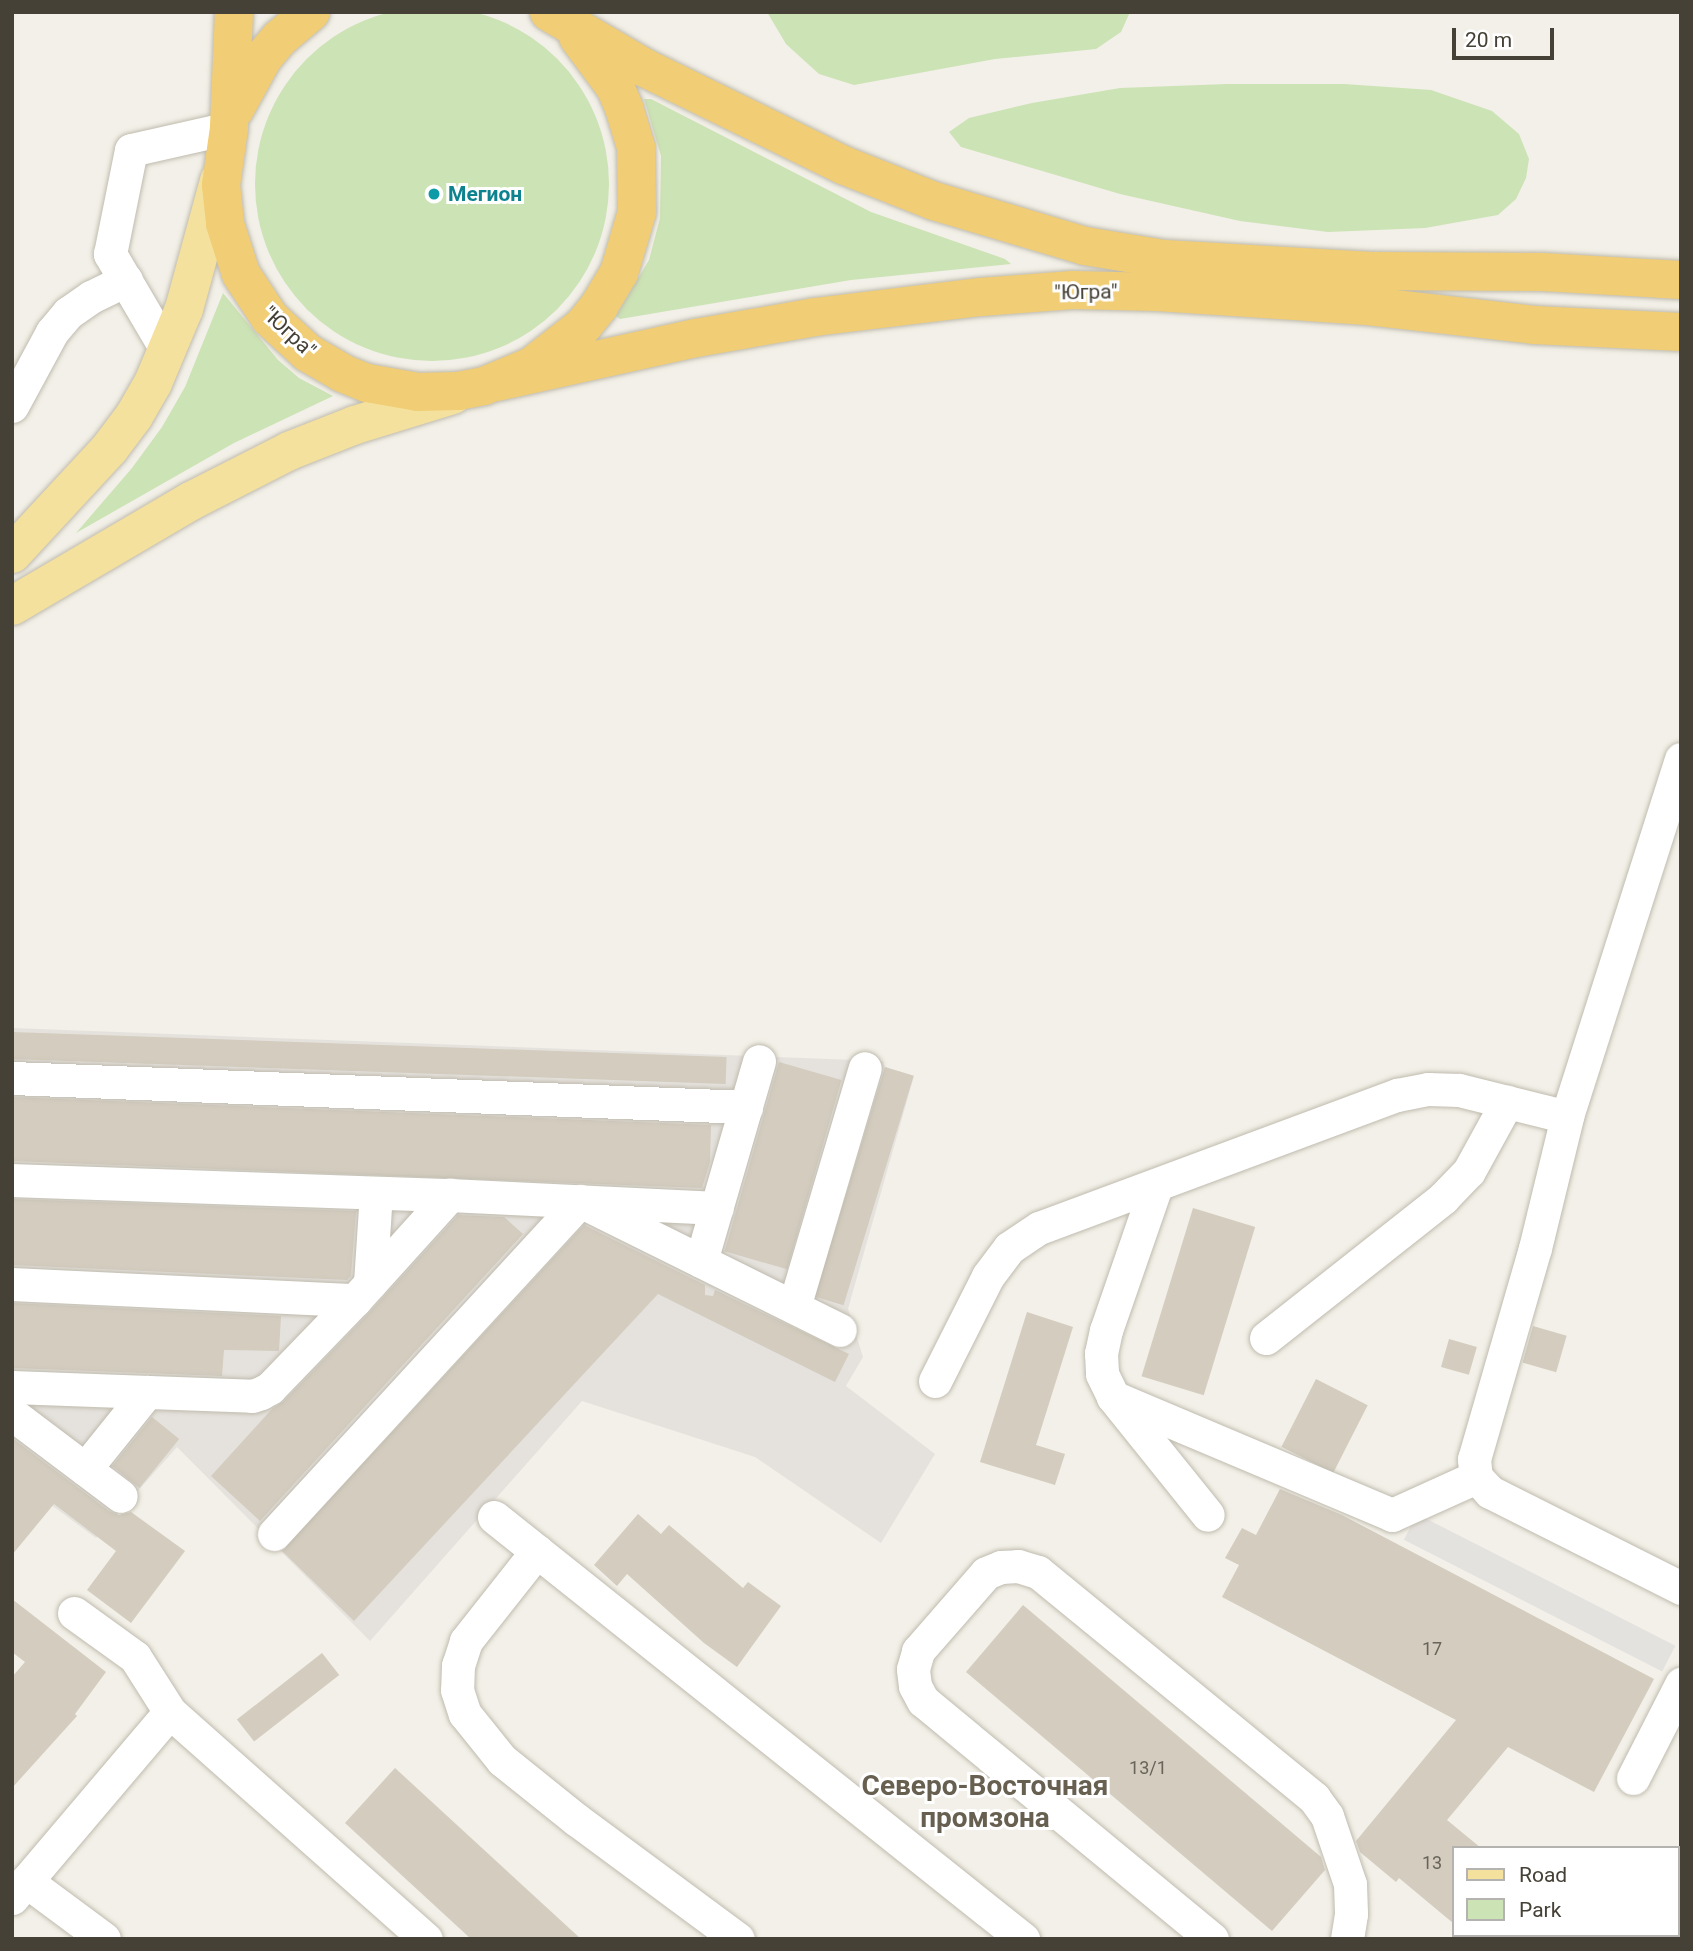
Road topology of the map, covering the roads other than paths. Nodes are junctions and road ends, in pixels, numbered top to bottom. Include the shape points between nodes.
1 (234, 12) edge
2 (311, 12) edge
3 (549, 12) edge
4 (229, 128) junction
5 (221, 172) junction
6 (126, 280) junction
7 (1681, 281) edge
8 (1681, 332) edge
9 (167, 351) junction
10 (490, 384) junction
11 (12, 406) edge
12 (12, 554) edge
13 (12, 606) edge
14 (1681, 759) edge
15 (759, 1061) dead end
16 (865, 1068) dead end
17 (12, 1079) edge
18 (1507, 1102) junction
19 (747, 1107) junction
20 (1567, 1117) junction
21 (12, 1180) edge
22 (1156, 1186) junction
23 (376, 1193) junction
24 (450, 1195) junction
25 (510, 1198) junction
26 (580, 1202) junction
27 (717, 1208) junction
28 (550, 1235) junction
29 (701, 1261) junction
30 (12, 1284) edge
31 (362, 1291) junction
32 (794, 1307) junction
33 (840, 1330) dead end
34 (1266, 1338) dead end
35 (935, 1381) dead end
36 (12, 1387) edge
37 (147, 1392) junction
38 (1113, 1398) junction
39 (12, 1414) edge
40 (85, 1469) junction
41 (1476, 1476) junction
42 (121, 1496) dead end
43 (1208, 1515) dead end
44 (494, 1517) dead end
45 (274, 1534) dead end
46 (537, 1550) junction
47 (1681, 1588) edge
48 (74, 1613) dead end
49 (1681, 1684) edge
50 (170, 1712) junction
51 (1633, 1778) dead end
52 (19, 1889) edge
53 (104, 1939) edge
54 (426, 1939) edge
55 (738, 1939) edge
56 (1023, 1939) edge
57 (1212, 1939) edge
58 (1346, 1939) edge

1 - 4 highway, "Югра"
2 - 4 highway, "Югра" via 263,58 243,91
3 - 7 highway, "Югра" via 645,68 843,165 934,201 1085,246 1164,259
3 - 10 highway, "Югра" via 593,54 620,98 638,160 637,212 624,261 592,317 554,352
4 - 5 highway, "Югра"
4 - 6 lane via 131,150 110,254
5 - 9 main road via 199,262
5 - 10 highway, "Югра" via 225,224 241,274 270,318 298,346 342,373 379,386 432,393
6 - 9 lane
6 - 11 lane via 91,297 60,322
8 - 10 highway, "Югра" via 1534,325 1368,306 1073,290 981,296 815,317
9 - 12 main road via 134,416 110,448
10 - 13 main road via 355,425 289,452 191,501
14 - 20 lane
15 - 19 lane
16 - 32 lane
17 - 19 lane
18 - 20 lane
18 - 22 lane via 1459,1090 1397,1095
18 - 34 lane via 1469,1171 1443,1198
19 - 27 lane
20 - 41 lane via 1475,1459
21 - 23 lane
22 - 35 lane via 1039,1228 1009,1248 988,1276
22 - 38 lane via 1101,1353 1102,1374
23 - 24 lane
23 - 31 lane
24 - 25 lane
24 - 31 lane
25 - 26 lane
25 - 28 lane
26 - 27 lane
26 - 28 lane
26 - 29 lane
27 - 29 lane
28 - 45 lane
29 - 32 lane
30 - 31 lane
31 - 37 lane via 261,1393
32 - 33 lane
36 - 37 lane
37 - 40 lane
38 - 41 lane via 1392,1515
38 - 43 lane
39 - 40 lane
40 - 42 lane
41 - 47 lane via 1490,1492
44 - 46 lane
46 - 55 lane via 466,1641 458,1665 457,1690 465,1714 502,1760
46 - 56 lane
48 - 50 lane via 135,1657
49 - 51 lane
50 - 52 lane
50 - 54 lane
52 - 53 lane
57 - 58 lane via 923,1701 914,1677 918,1651 986,1573 1018,1566 1038,1572 1314,1798 1327,1816 1350,1884

